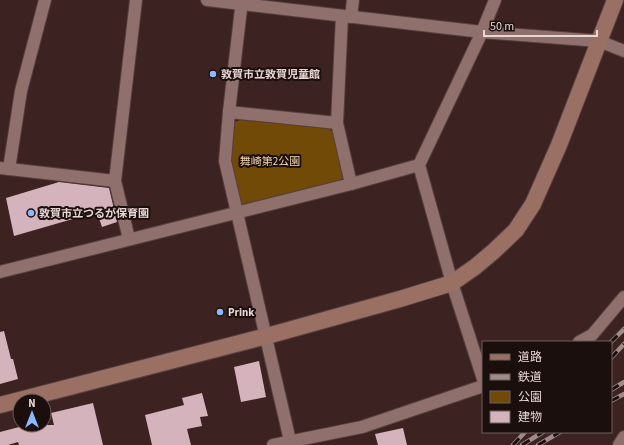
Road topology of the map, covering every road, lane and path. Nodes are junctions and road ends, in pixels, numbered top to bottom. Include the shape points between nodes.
1 (45, 0) edge
2 (136, 0) edge
3 (207, 0) edge
4 (353, 0) edge
5 (495, 0) edge
6 (615, 0) edge
7 (242, 2) edge
8 (347, 16) junction
9 (482, 32) junction
10 (599, 41) junction
11 (624, 51) edge
12 (229, 112) junction
13 (337, 123) junction
14 (419, 165) junction
15 (5, 169) edge
16 (115, 181) junction
17 (351, 184) junction
18 (236, 212) junction
19 (129, 239) junction
20 (0, 272) edge
21 (452, 282) junction
22 (624, 297) edge
23 (267, 336) junction
24 (581, 341) edge
25 (482, 376) edge
26 (482, 386) edge
27 (0, 404) edge
28 (624, 437) edge
29 (291, 444) edge
30 (273, 445) edge
31 (619, 445) edge

1 - 15 street via 21,91
2 - 16 street
3 - 7 street
4 - 8 street
5 - 9 street
6 - 10 street
7 - 8 street
7 - 12 street
8 - 9 street
8 - 13 street
9 - 10 street
9 - 14 street
10 - 11 street
10 - 21 street via 533,204 516,230 475,267
12 - 13 street
12 - 18 street via 225,161
13 - 17 street
14 - 17 street
14 - 21 street
15 - 16 street
16 - 19 street
17 - 18 street
18 - 19 street
18 - 23 street
19 - 20 street
21 - 23 street
21 - 25 street
22 - 24 street via 592,335
23 - 27 street
23 - 29 street
26 - 29 street via 362,427
28 - 31 street
29 - 30 street

